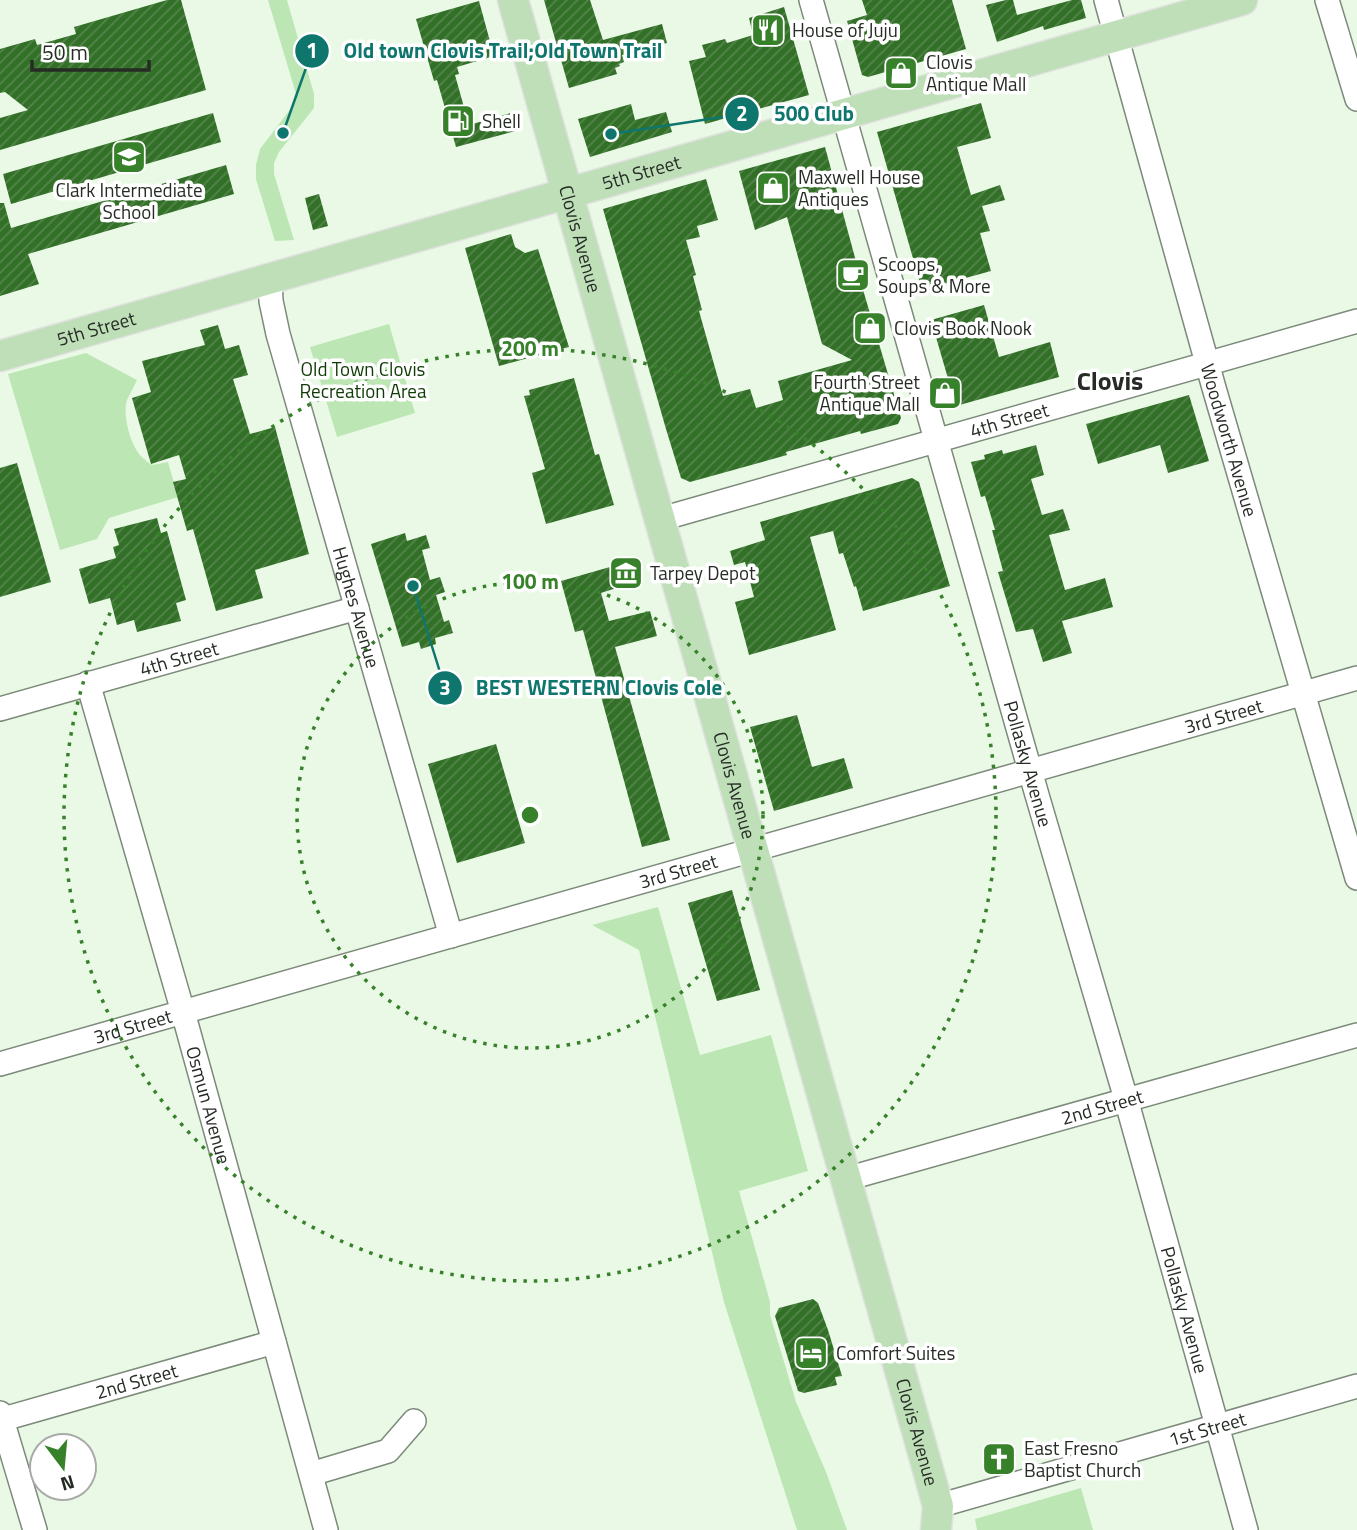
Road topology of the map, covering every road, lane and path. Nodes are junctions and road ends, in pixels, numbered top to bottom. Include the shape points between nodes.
1 (513, 0) edge
2 (811, 0) edge
3 (1106, 0) edge
4 (1242, 0) edge
5 (1327, 0) edge
6 (1117, 36) junction
7 (1357, 99) edge
8 (843, 113) junction
9 (568, 194) junction
10 (270, 278) junction
11 (1357, 321) edge
12 (0, 356) edge
13 (1208, 364) junction
14 (936, 442) junction
15 (661, 519) junction
16 (357, 608) junction
17 (1357, 678) edge
18 (88, 683) junction
19 (1304, 692) junction
20 (0, 709) edge
21 (1031, 771) junction
22 (754, 848) junction
23 (1357, 878) edge
24 (451, 936) junction
25 (183, 1012) junction
26 (1357, 1035) edge
27 (0, 1064) edge
28 (1126, 1099) junction
29 (846, 1179) junction
30 (274, 1342) junction
31 (1357, 1386) edge
32 (1, 1417) edge
33 (414, 1421) dead end
34 (1216, 1426) junction
35 (311, 1474) junction
36 (942, 1522) edge
37 (34, 1530) edge
38 (326, 1530) edge
39 (1246, 1530) edge

1 - 9 main road, Clovis Avenue
2 - 8 street, Pollasky Avenue
3 - 6 street, Woodworth Avenue
4 - 6 main road, 5th Street
5 - 7 street
6 - 8 main road, 5th Street
6 - 13 street, Woodworth Avenue
8 - 9 main road, 5th Street
8 - 14 street, Pollasky Avenue
9 - 10 main road, 5th Street
9 - 15 main road, Clovis Avenue
10 - 12 main road, 5th Street
10 - 16 street, Hughes Avenue via 278,334
11 - 13 street, 4th Street
13 - 14 street, 4th Street
13 - 19 street, Woodworth Avenue
14 - 15 street, 4th Street
14 - 21 street, Pollasky Avenue
15 - 22 main road, Clovis Avenue
16 - 18 street, 4th Street
16 - 24 street, Hughes Avenue
17 - 19 street, 3rd Street
18 - 20 street, 4th Street
18 - 25 street, Osmun Avenue
19 - 21 street, 3rd Street
19 - 23 street, Woodworth Avenue
21 - 22 street, 3rd Street
21 - 28 street, Pollasky Avenue
22 - 24 street, 3rd Street
22 - 29 main road, Clovis Avenue
24 - 25 street, 3rd Street
25 - 27 street, 3rd Street
25 - 30 street, Osmun Avenue
26 - 28 street, 2nd Street
28 - 29 street, 2nd Street
28 - 34 street, Pollasky Avenue
29 - 36 main road, Clovis Avenue
30 - 32 street, 2nd Street
30 - 35 street, Osmun Avenue
31 - 34 street, 1st Street
32 - 37 street
33 - 35 street via 388,1451
34 - 36 street, 1st Street
34 - 39 street, Pollasky Avenue
35 - 38 street, Osmun Avenue

